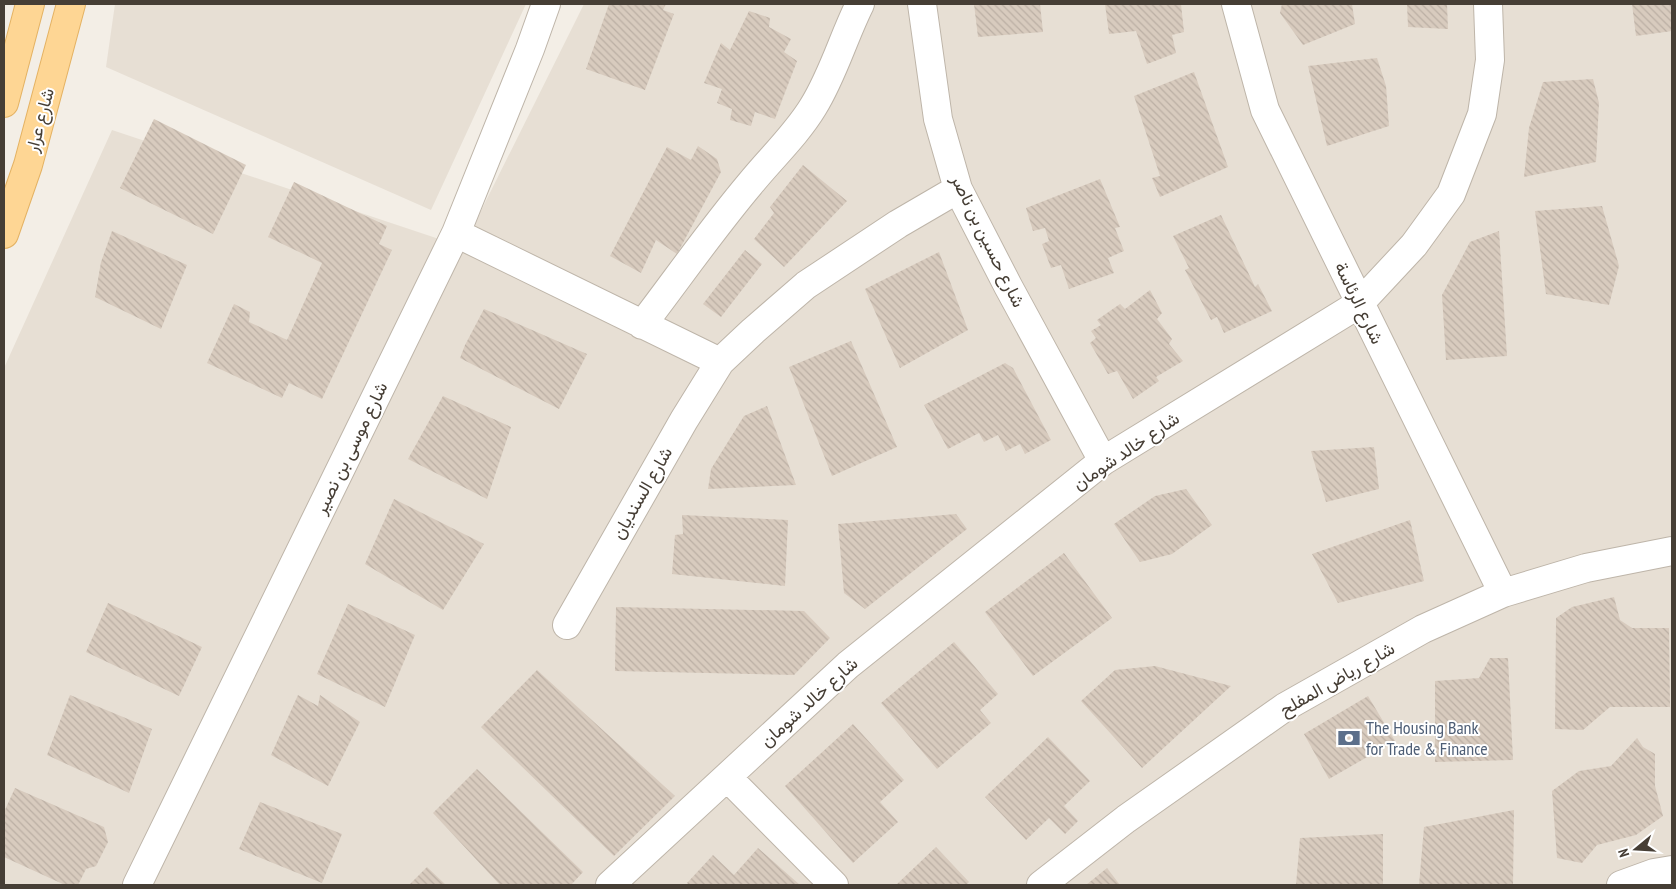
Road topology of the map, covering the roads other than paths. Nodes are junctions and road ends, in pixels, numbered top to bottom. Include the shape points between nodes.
1 (30, 4) edge
2 (71, 4) edge
3 (546, 4) edge
4 (860, 4) edge
5 (922, 4) edge
6 (1236, 4) edge
7 (1488, 4) edge
8 (4, 103) edge
9 (958, 189) junction
10 (456, 233) junction
11 (4, 234) edge
12 (1359, 304) junction
13 (642, 325) junction
14 (720, 362) junction
15 (1103, 461) junction
16 (1672, 551) edge
17 (1503, 593) junction
18 (567, 625) dead end
19 (727, 777) junction
20 (1672, 870) edge
21 (137, 885) edge
22 (610, 885) edge
23 (834, 885) edge
24 (1041, 885) edge
25 (1621, 885) edge

1 - 8 main road
2 - 11 main road, شارع عرار via 28,165
3 - 10 street, شارع موسى بن نصير
4 - 13 street via 813,108
5 - 9 street, شارع حسين بن ناصر via 938,119
6 - 12 street, شارع الرئاسة via 1265,110
7 - 12 street, شارع خالد شومان via 1490,60 1482,114 1451,194 1414,245
9 - 14 street, شارع السنديان via 806,285
9 - 15 street, شارع حسين بن ناصر
10 - 13 street
10 - 21 street, شارع موسى بن نصير
12 - 15 street, شارع خالد شومان
12 - 17 street, شارع الرئاسة
13 - 14 street
14 - 18 street, شارع السنديان
15 - 19 street, شارع خالد شومان via 848,665
16 - 17 street, شارع رياض المفلح via 1586,568
17 - 24 street, شارع رياض المفلح via 1423,629 1285,707 1126,819
19 - 22 street, شارع خالد شومان
19 - 23 street
20 - 25 street

